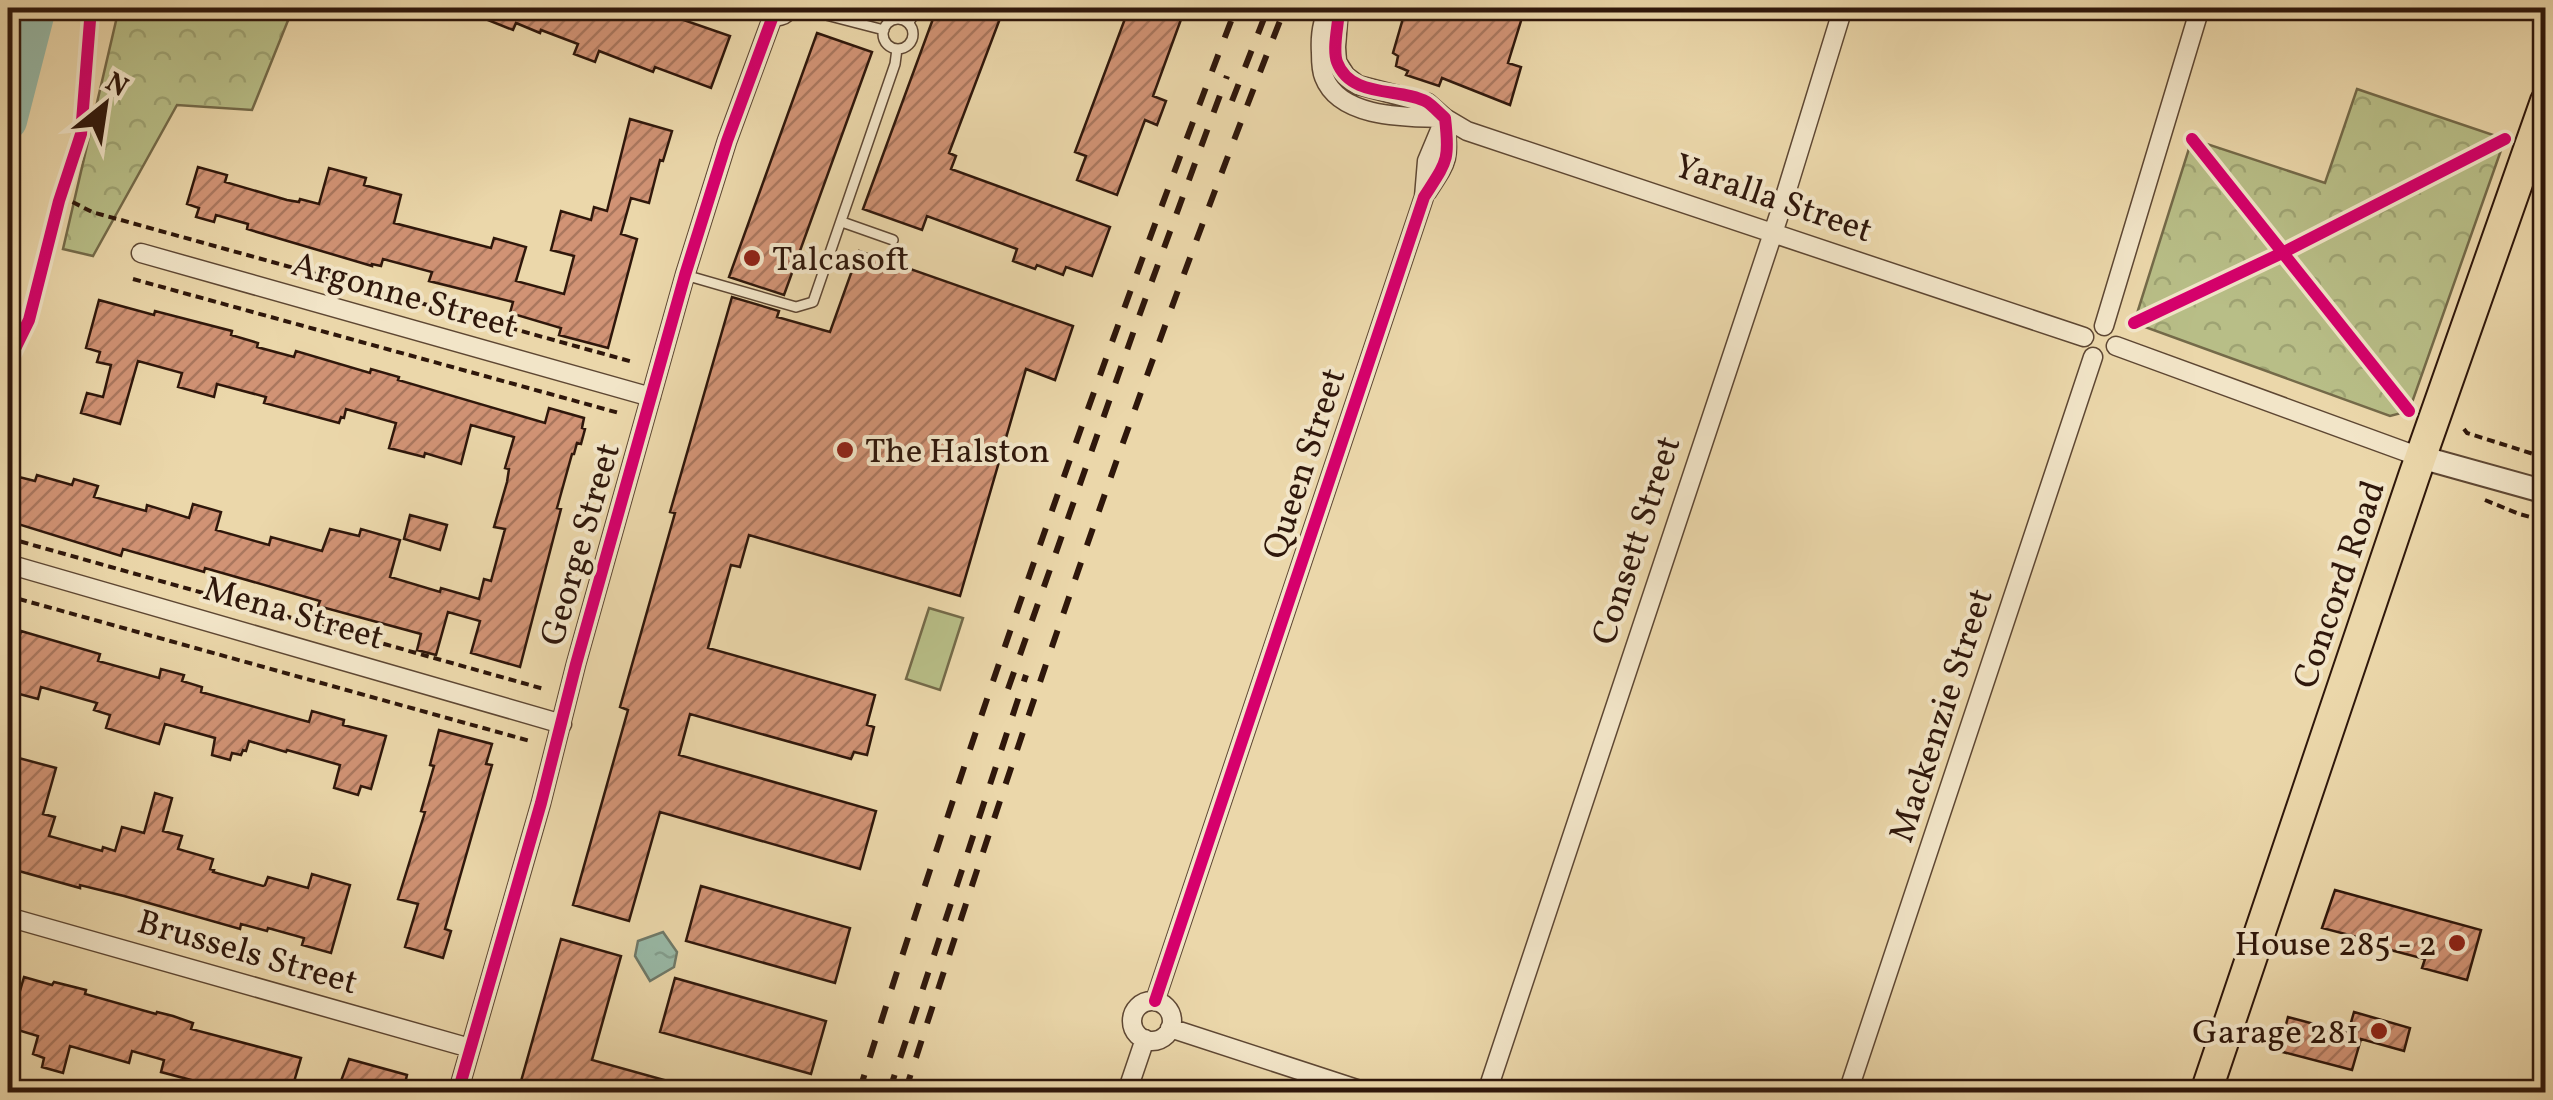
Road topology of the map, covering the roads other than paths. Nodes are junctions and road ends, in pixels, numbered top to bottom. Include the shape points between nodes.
1 (799, 8) edge
2 (919, 8) edge
3 (1330, 8) edge
4 (1339, 8) edge
5 (1843, 8) edge
6 (2200, 8) edge
7 (775, 10) edge
8 (908, 22) junction
9 (884, 30) junction
10 (897, 49) junction
11 (2544, 113) edge
12 (1444, 118) junction
13 (842, 222) junction
14 (1772, 234) junction
15 (893, 240) dead end
16 (141, 253) dead end
17 (685, 275) junction
18 (2104, 326) junction
19 (2084, 337) junction
20 (2116, 346) junction
21 (2094, 358) junction
22 (651, 397) junction
23 (2420, 457) junction
24 (2546, 492) edge
25 (8, 564) edge
26 (562, 724) junction
27 (8, 917) edge
28 (1155, 1001) junction
29 (1170, 1028) junction
30 (1145, 1039) junction
31 (470, 1048) junction
32 (458, 1092) edge
33 (1127, 1092) edge
34 (1366, 1092) edge
35 (1486, 1092) edge
36 (1848, 1092) edge
37 (2206, 1092) edge

1 - 9 lane
2 - 8 lane
3 - 12 street via 1320,34 1321,57 1334,93 1386,114
4 - 12 street via 1337,62 1346,76 1428,102
5 - 14 street, Consett Street
6 - 18 street
7 - 17 street, George Street
8 - 9 lane via 894,19
8 - 10 lane via 912,41
9 - 10 lane via 886,43
10 - 13 lane
11 - 23 main road, Concord Road
12 - 14 street, Yaralla Street
12 - 28 street, Queen Street via 1443,167 1424,197
13 - 15 lane
13 - 17 lane via 813,302 796,308
14 - 19 street, Yaralla Street
14 - 35 street, Consett Street
16 - 22 street, Argonne Street
17 - 22 street, George Street
18 - 19 street
18 - 20 street
19 - 21 street
20 - 21 street via 2108,357
20 - 23 street
21 - 36 street, Mackenzie Street
22 - 26 street, George Street
23 - 24 street
23 - 37 main road, Concord Road
25 - 26 street, Mena Street
26 - 31 street, George Street
27 - 31 street, Brussels Street
28 - 29 street via 1169,1011
28 - 30 street via 1134,1012 1132,1025
29 - 30 street via 1157,1040
29 - 34 street
30 - 33 street
31 - 32 street, George Street

